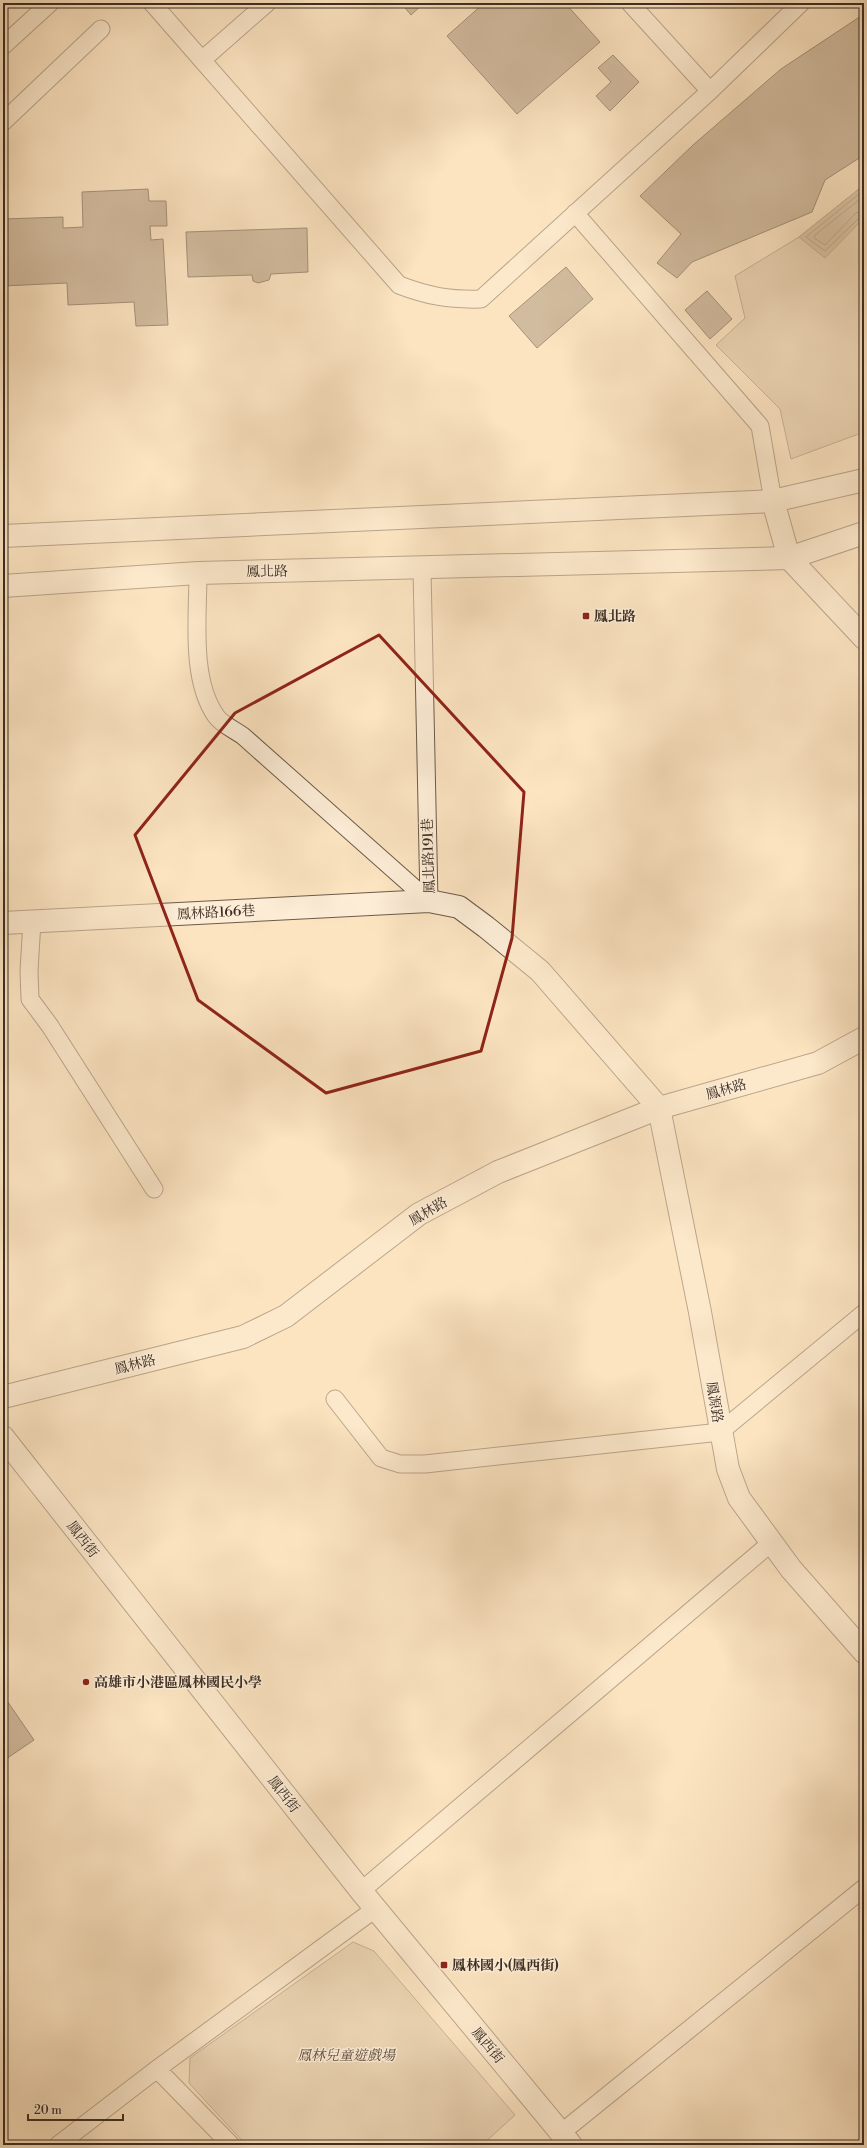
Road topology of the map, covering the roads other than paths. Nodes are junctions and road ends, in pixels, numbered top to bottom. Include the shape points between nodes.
1 (50, 3) edge
2 (152, 3) edge
3 (266, 3) edge
4 (630, 3) edge
5 (801, 3) edge
6 (101, 29) dead end
7 (3, 46) edge
8 (202, 60) junction
9 (710, 91) junction
10 (3, 122) edge
11 (575, 213) junction
12 (864, 480) edge
13 (773, 500) junction
14 (864, 533) edge
15 (3, 536) edge
16 (789, 558) junction
17 (422, 569) junction
18 (198, 573) junction
19 (3, 586) edge
20 (864, 638) edge
21 (429, 901) junction
22 (32, 921) junction
23 (3, 923) edge
24 (864, 1038) edge
25 (659, 1108) junction
26 (154, 1189) dead end
27 (864, 1313) edge
28 (3, 1397) edge
29 (335, 1399) dead end
30 (720, 1432) junction
31 (3, 1437) edge
32 (772, 1542) junction
33 (864, 1652) edge
34 (864, 1888) edge
35 (361, 1891) junction
36 (375, 1909) junction
37 (157, 2069) junction
38 (566, 2139) edge
39 (58, 2145) edge
40 (231, 2145) edge

1 - 7 lane
2 - 8 lane
3 - 8 lane
4 - 9 lane
5 - 9 lane
6 - 10 lane
8 - 11 lane via 399,285 426,295 454,300 481,299
9 - 11 lane
11 - 13 lane via 760,426
12 - 13 street
13 - 15 street
13 - 16 street
14 - 16 street, 鳳北路
16 - 17 street, 鳳北路
16 - 20 street
17 - 18 street, 鳳北路
17 - 21 lane, 鳳北路191巷
18 - 19 street, 鳳北路
18 - 21 lane via 198,660 206,694 216,717 243,736
21 - 22 street, 鳳林路166巷
21 - 25 street, 鳳北路191巷 via 459,907 540,971
22 - 23 street, 鳳林路166巷
22 - 26 lane via 30,999
24 - 25 street, 鳳林路 via 818,1063
25 - 28 street, 鳳林路 via 498,1172 419,1214 286,1316 243,1337
25 - 30 street, 鳳源路 via 700,1312
27 - 30 lane
29 - 30 lane via 381,1458 400,1464 424,1464
30 - 32 street, 鳳源路 via 728,1470 739,1498
31 - 35 street, 鳳西街
32 - 33 street, 鳳源路 via 791,1570
32 - 35 lane
34 - 38 lane
35 - 36 street, 鳳西街
36 - 37 lane
36 - 38 street, 鳳西街
37 - 39 lane
37 - 40 lane

